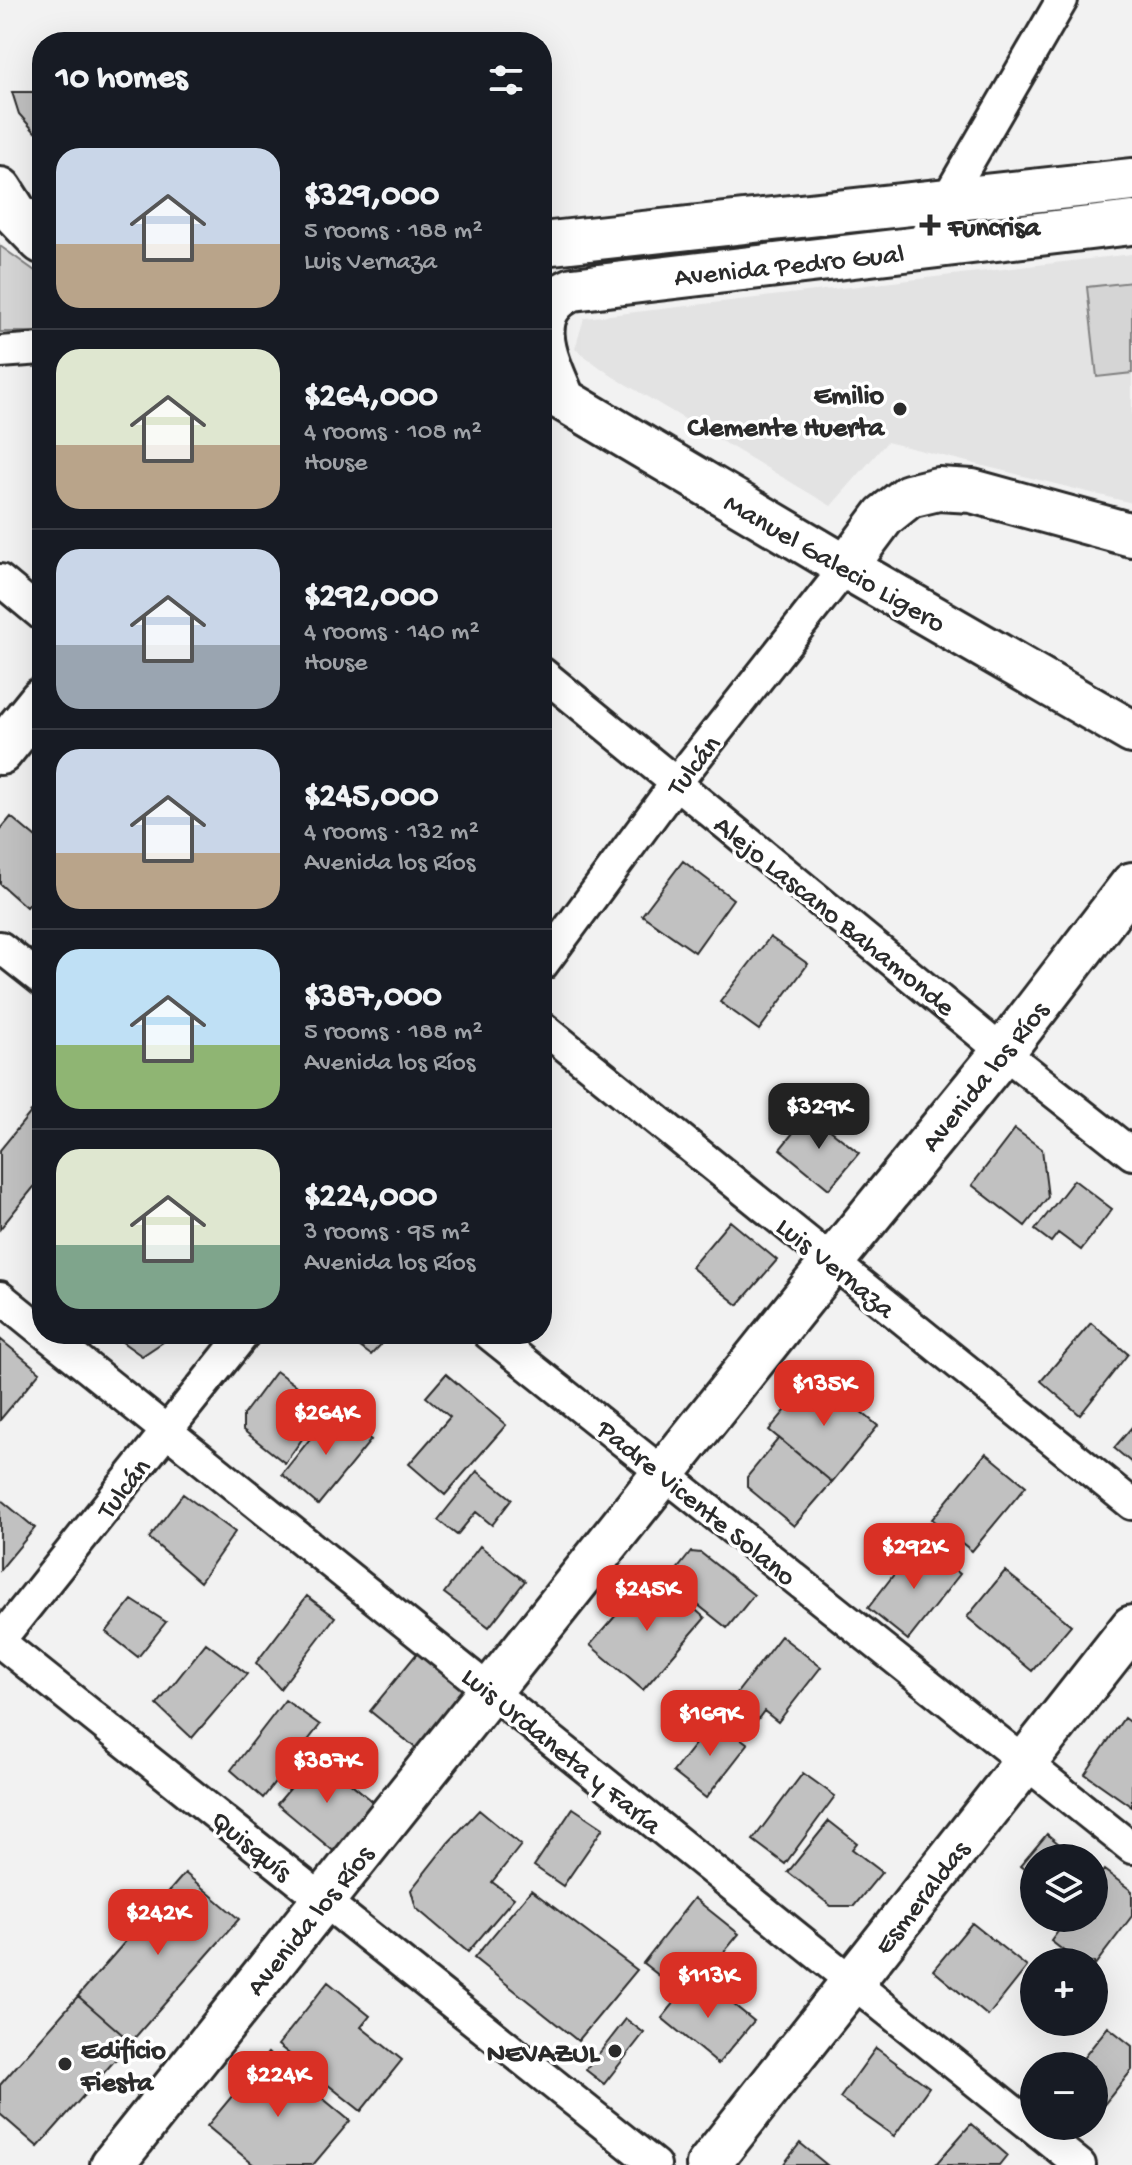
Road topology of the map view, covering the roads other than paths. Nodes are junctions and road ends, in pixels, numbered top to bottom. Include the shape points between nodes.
1 (1062, 0) edge
2 (1132, 180) edge
3 (945, 200) junction
4 (1132, 223) edge
5 (552, 243) edge
6 (918, 249) junction
7 (552, 305) edge
8 (32, 350) edge
9 (0, 352) edge
10 (553, 393) edge
11 (1132, 535) edge
12 (846, 567) junction
13 (0, 580) edge
14 (32, 607) edge
15 (552, 681) edge
16 (32, 712) edge
17 (1132, 732) edge
18 (0, 752) edge
19 (676, 783) junction
20 (1132, 884) edge
21 (0, 947) edge
22 (552, 951) edge
23 (32, 972) edge
24 (552, 1035) edge
25 (1003, 1052) junction
26 (1132, 1154) edge
27 (832, 1262) junction
28 (0, 1297) edge
29 (32, 1323) edge
30 (58, 1344) edge
31 (236, 1344) edge
32 (502, 1344) edge
33 (166, 1431) junction
34 (664, 1473) junction
35 (1132, 1504) edge
36 (1132, 1627) edge
37 (0, 1641) edge
38 (490, 1690) junction
39 (1026, 1762) junction
40 (1132, 1848) edge
41 (323, 1900) junction
42 (853, 1981) junction
43 (112, 2165) edge
44 (655, 2165) edge
45 (708, 2165) edge
46 (1080, 2165) edge

1 - 3 street
2 - 3 main road, Avenida Pedro Gual
3 - 5 main road, Avenida Pedro Gual
3 - 6 street
4 - 6 main road, Avenida Pedro Gual
6 - 7 main road, Avenida Pedro Gual via 586,286 563,293
8 - 9 street
10 - 12 main road, Manuel Galecio Ligero
11 - 12 main road via 972,491 938,489 909,496 884,516
12 - 17 main road, Manuel Galecio Ligero
12 - 19 street, Tulcán
13 - 14 street
15 - 19 street, Alejo Lascano Bahamonde
16 - 18 main road
19 - 22 street, Tulcán
19 - 25 street, Alejo Lascano Bahamonde
20 - 25 main road, Avenida los Ríos
21 - 23 street
24 - 27 street, Luis Vernaza
25 - 26 street, Alejo Lascano Bahamonde
25 - 27 main road, Avenida los Ríos
27 - 34 main road, Avenida los Ríos
27 - 35 street, Luis Vernaza
28 - 29 street, Luis Urdaneta y Faría
30 - 33 street, Luis Urdaneta y Faría
31 - 33 street, Tulcán
32 - 34 street, Padre Vicente Solano
33 - 37 street, Tulcán
33 - 38 street, Luis Urdaneta y Faría
34 - 38 main road, Avenida los Ríos
34 - 39 street, Padre Vicente Solano
36 - 39 main road, Esmeraldas
37 - 41 street, Quisquís
38 - 41 main road, Avenida los Ríos
38 - 42 street, Luis Urdaneta y Faría
39 - 40 street, Padre Vicente Solano
39 - 42 main road, Esmeraldas
41 - 43 main road, Avenida los Ríos
41 - 44 street, Quisquís
42 - 45 main road, Esmeraldas
42 - 46 street, Luis Urdaneta y Faría

